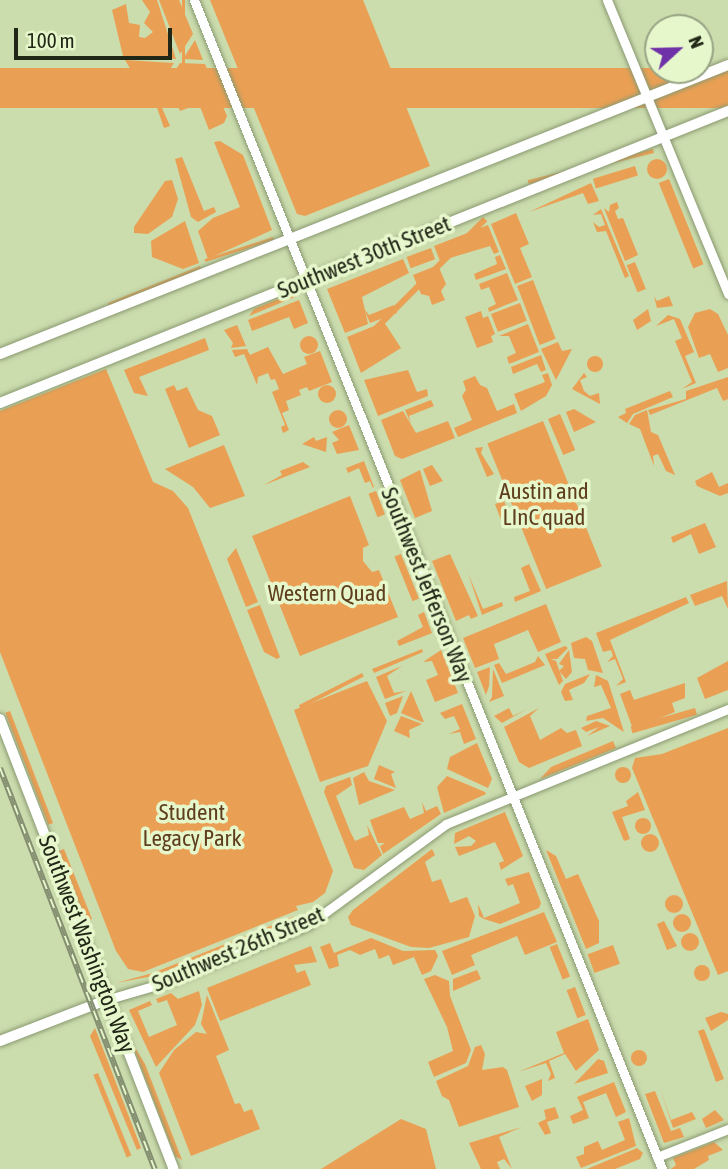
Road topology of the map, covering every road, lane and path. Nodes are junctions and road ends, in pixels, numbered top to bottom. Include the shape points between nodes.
1 (194, 0) edge
2 (607, 0) edge
3 (728, 65) edge
4 (646, 95) junction
5 (728, 111) edge
6 (665, 138) junction
7 (288, 238) junction
8 (306, 281) junction
9 (728, 294) edge
10 (0, 354) edge
11 (0, 403) edge
12 (728, 709) edge
13 (0, 719) edge
14 (512, 795) junction
15 (109, 999) junction
16 (0, 1041) edge
17 (728, 1129) edge
18 (657, 1157) junction
19 (174, 1169) edge
20 (662, 1169) edge

1 - 7 street, Southwest Jefferson Way
2 - 4 street
3 - 4 street, Southwest 30th Street
4 - 6 street
4 - 7 street, Southwest 30th Street
5 - 6 street, Southwest 30th Street
6 - 8 street, Southwest 30th Street
6 - 9 street
7 - 8 street, Southwest Jefferson Way
7 - 10 street, Southwest 30th Street
8 - 11 street, Southwest 30th Street
8 - 14 street, Southwest Jefferson Way
12 - 14 street, Southwest 26th Street
13 - 15 street, Southwest Washington Way
14 - 15 street, Southwest 26th Street via 422,839 308,925 167,982
14 - 18 street, Southwest Jefferson Way
15 - 16 street, Southwest 26th Street
15 - 19 street, Southwest Washington Way
17 - 18 street
18 - 20 street, Southwest Jefferson Way

